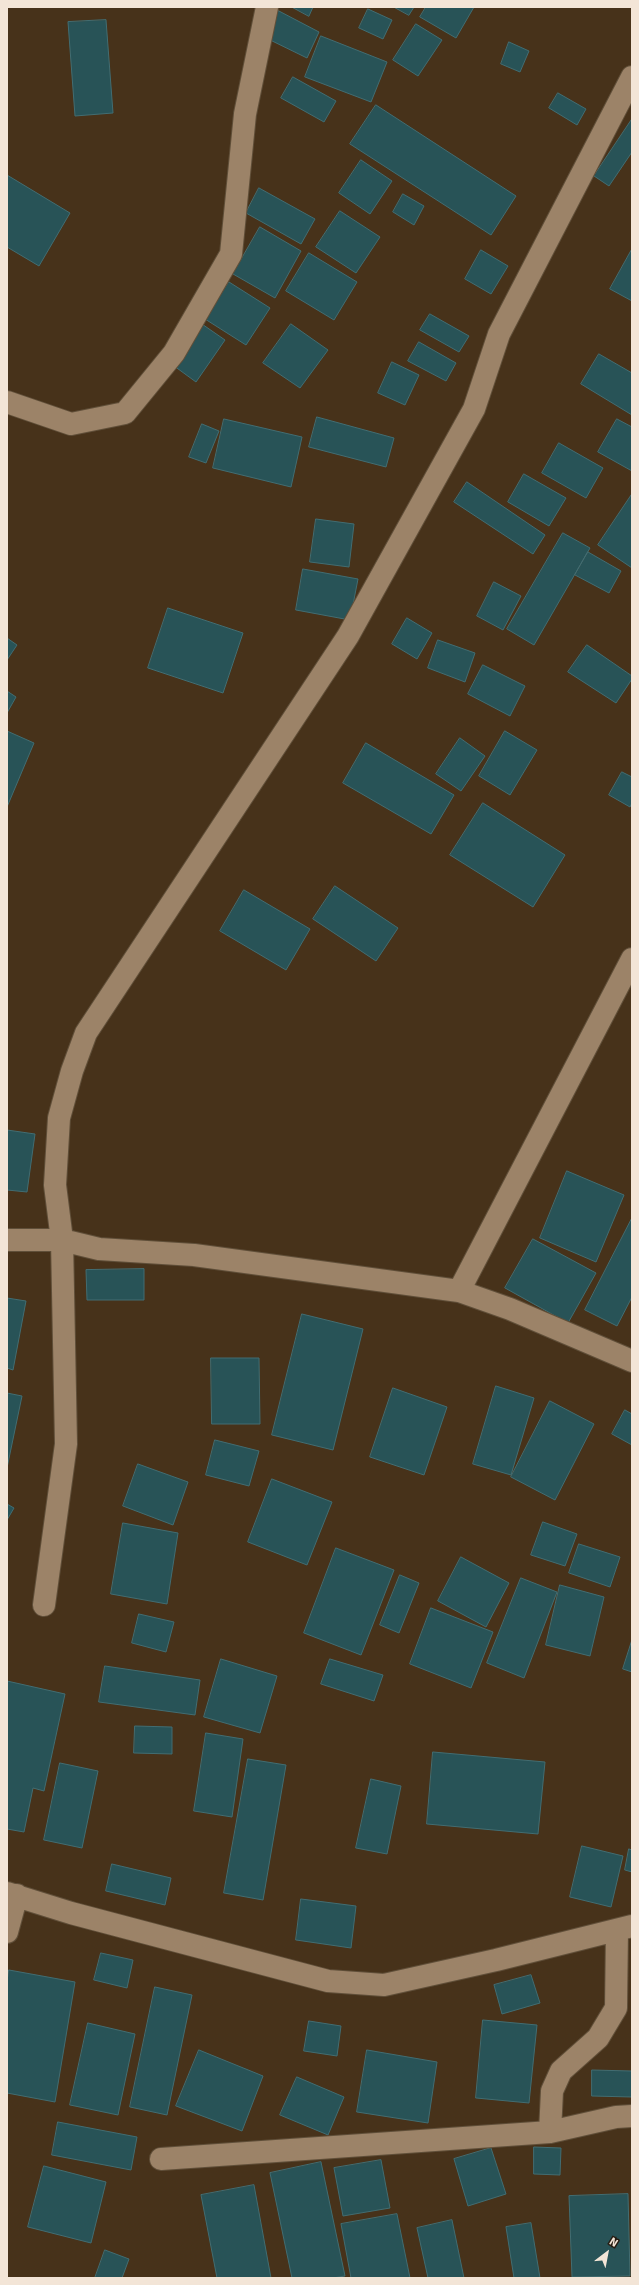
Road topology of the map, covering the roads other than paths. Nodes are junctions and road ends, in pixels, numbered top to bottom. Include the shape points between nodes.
1 (267, 7) edge
2 (632, 76) edge
3 (7, 402) edge
4 (632, 959) edge
5 (7, 1240) edge
6 (62, 1240) junction
7 (458, 1291) junction
8 (632, 1361) edge
9 (44, 1605) dead end
10 (12, 1894) edge
11 (624, 1928) edge
12 (7, 1932) edge
13 (632, 2116) edge
14 (550, 2132) junction
15 (161, 2159) dead end

1 - 3 street via 245,114 231,254 174,353 125,413 71,424
2 - 6 street via 499,334 474,409 348,636 86,1032 59,1118 55,1185
4 - 7 street
5 - 6 street
6 - 7 street via 99,1248 194,1255
6 - 9 street via 66,1444
7 - 8 street via 510,1309
10 - 11 street via 71,1913 328,1980 384,1985
10 - 12 street
11 - 14 street via 616,2008 598,2038 561,2071 552,2091
13 - 14 street via 616,2117
14 - 15 street

